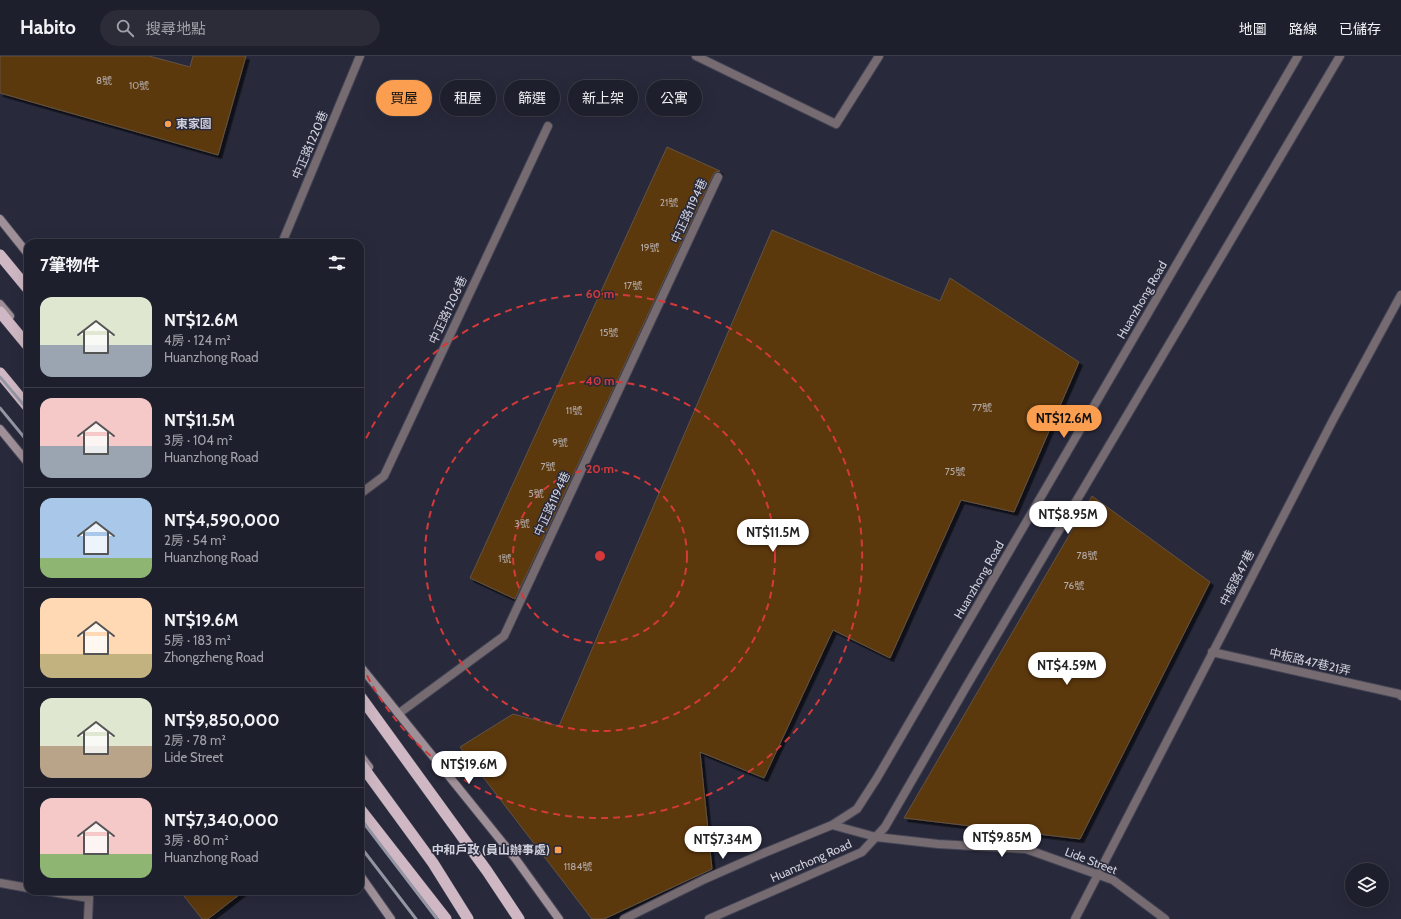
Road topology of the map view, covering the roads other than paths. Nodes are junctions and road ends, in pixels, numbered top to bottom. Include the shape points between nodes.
1 (360, 56) edge
2 (696, 56) edge
3 (879, 56) edge
4 (1298, 56) edge
5 (1340, 56) edge
6 (548, 126) dead end
7 (718, 177) dead end
8 (0, 219) edge
9 (284, 239) edge
10 (24, 249) edge
11 (0, 254) edge
12 (24, 284) edge
13 (1401, 295) edge
14 (0, 304) edge
15 (0, 312) edge
16 (24, 333) edge
17 (24, 341) edge
18 (0, 373) edge
19 (24, 402) edge
20 (0, 428) edge
21 (24, 458) edge
22 (364, 491) edge
23 (1212, 652) junction
24 (364, 671) edge
25 (1401, 696) edge
26 (364, 702) edge
27 (398, 714) junction
28 (364, 760) edge
29 (364, 768) edge
30 (364, 814) edge
31 (832, 825) junction
32 (876, 837) junction
33 (1098, 875) junction
34 (364, 881) edge
35 (0, 883) edge
36 (24, 887) edge
37 (71, 895) edge
38 (88, 919) edge
39 (391, 919) edge
40 (446, 919) edge
41 (468, 919) edge
42 (472, 919) edge
43 (519, 919) edge
44 (559, 919) edge
45 (624, 919) edge
46 (709, 919) edge
47 (1075, 919) edge
48 (1165, 919) edge

1 - 9 street, 中正路1220巷
2 - 3 street via 836,124
4 - 31 street, Huanzhong Road via 877,778 857,809
5 - 32 street, Huanzhong Road via 904,796
6 - 22 street, 中正路1206巷 via 384,476
7 - 27 street, 中正路1194巷 via 504,636
8 - 10 main road
11 - 12 highway
13 - 23 street, 中板路47巷
14 - 16 main road
15 - 17 highway
18 - 19 highway
20 - 21 main road
23 - 25 street, 中板路47巷21弄
23 - 33 street, 中板路47巷
24 - 27 main road
26 - 43 highway
27 - 44 main road via 515,858
28 - 42 main road via 440,864
29 - 41 highway via 433,863
30 - 40 highway
31 - 32 street, Lide Street
31 - 45 street, Huanzhong Road via 711,876
32 - 33 street, Lide Street via 938,844 1026,849
32 - 46 street, Huanzhong Road via 862,852
33 - 47 street, 中板路47巷
33 - 48 street, Lide Street via 1113,880
34 - 39 main road
35 - 36 street
37 - 38 street via 89,898

